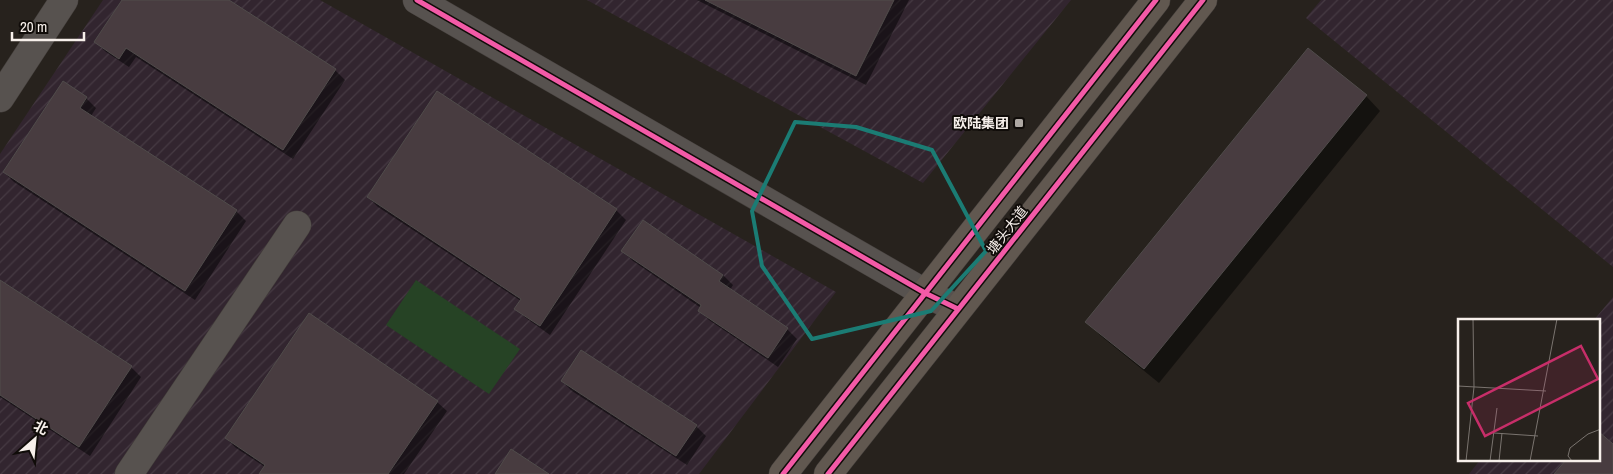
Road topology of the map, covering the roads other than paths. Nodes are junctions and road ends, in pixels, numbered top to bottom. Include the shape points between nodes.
1 (64, 0) edge
2 (417, 0) edge
3 (1156, 0) edge
4 (1203, 0) edge
5 (0, 98) edge
6 (297, 225) dead end
7 (925, 293) junction
8 (958, 310) junction
9 (129, 474) edge
10 (783, 474) edge
11 (828, 474) edge

1 - 5 street
2 - 7 street
3 - 7 main road, 塘头大道
4 - 8 main road, 塘头大道
6 - 9 street
7 - 8 street
7 - 10 main road, 塘头大道
8 - 11 main road, 塘头大道

